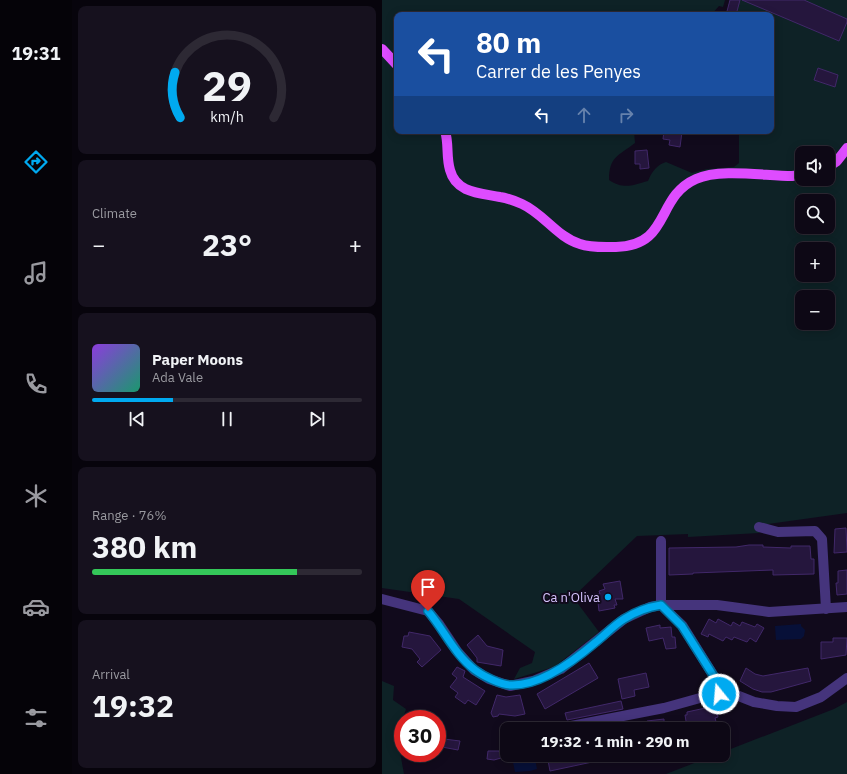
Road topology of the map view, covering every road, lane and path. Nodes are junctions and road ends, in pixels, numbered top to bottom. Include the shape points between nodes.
1 (382, 49) edge
2 (394, 62) edge
3 (445, 134) edge
4 (847, 148) edge
5 (835, 162) edge
6 (795, 175) edge
7 (759, 527) dead end
8 (661, 541) dead end
9 (382, 599) edge
10 (661, 605) junction
11 (847, 607) edge
12 (826, 609) junction
13 (847, 678) edge
14 (721, 690) junction
15 (592, 722) edge

1 - 2 main road
3 - 6 main road via 450,172 462,187 523,205 571,240 596,247 638,244 648,238 656,230 672,199 685,184 697,178 713,174
4 - 5 main road
7 - 12 street via 778,532 815,531 822,539
8 - 10 street
9 - 10 street via 428,611 474,670 510,686 534,681 561,669 624,619 650,607
10 - 12 street via 717,605 770,612
10 - 14 street via 682,626
11 - 12 street
13 - 14 street via 821,697 796,707 754,702
14 - 15 street via 664,708

